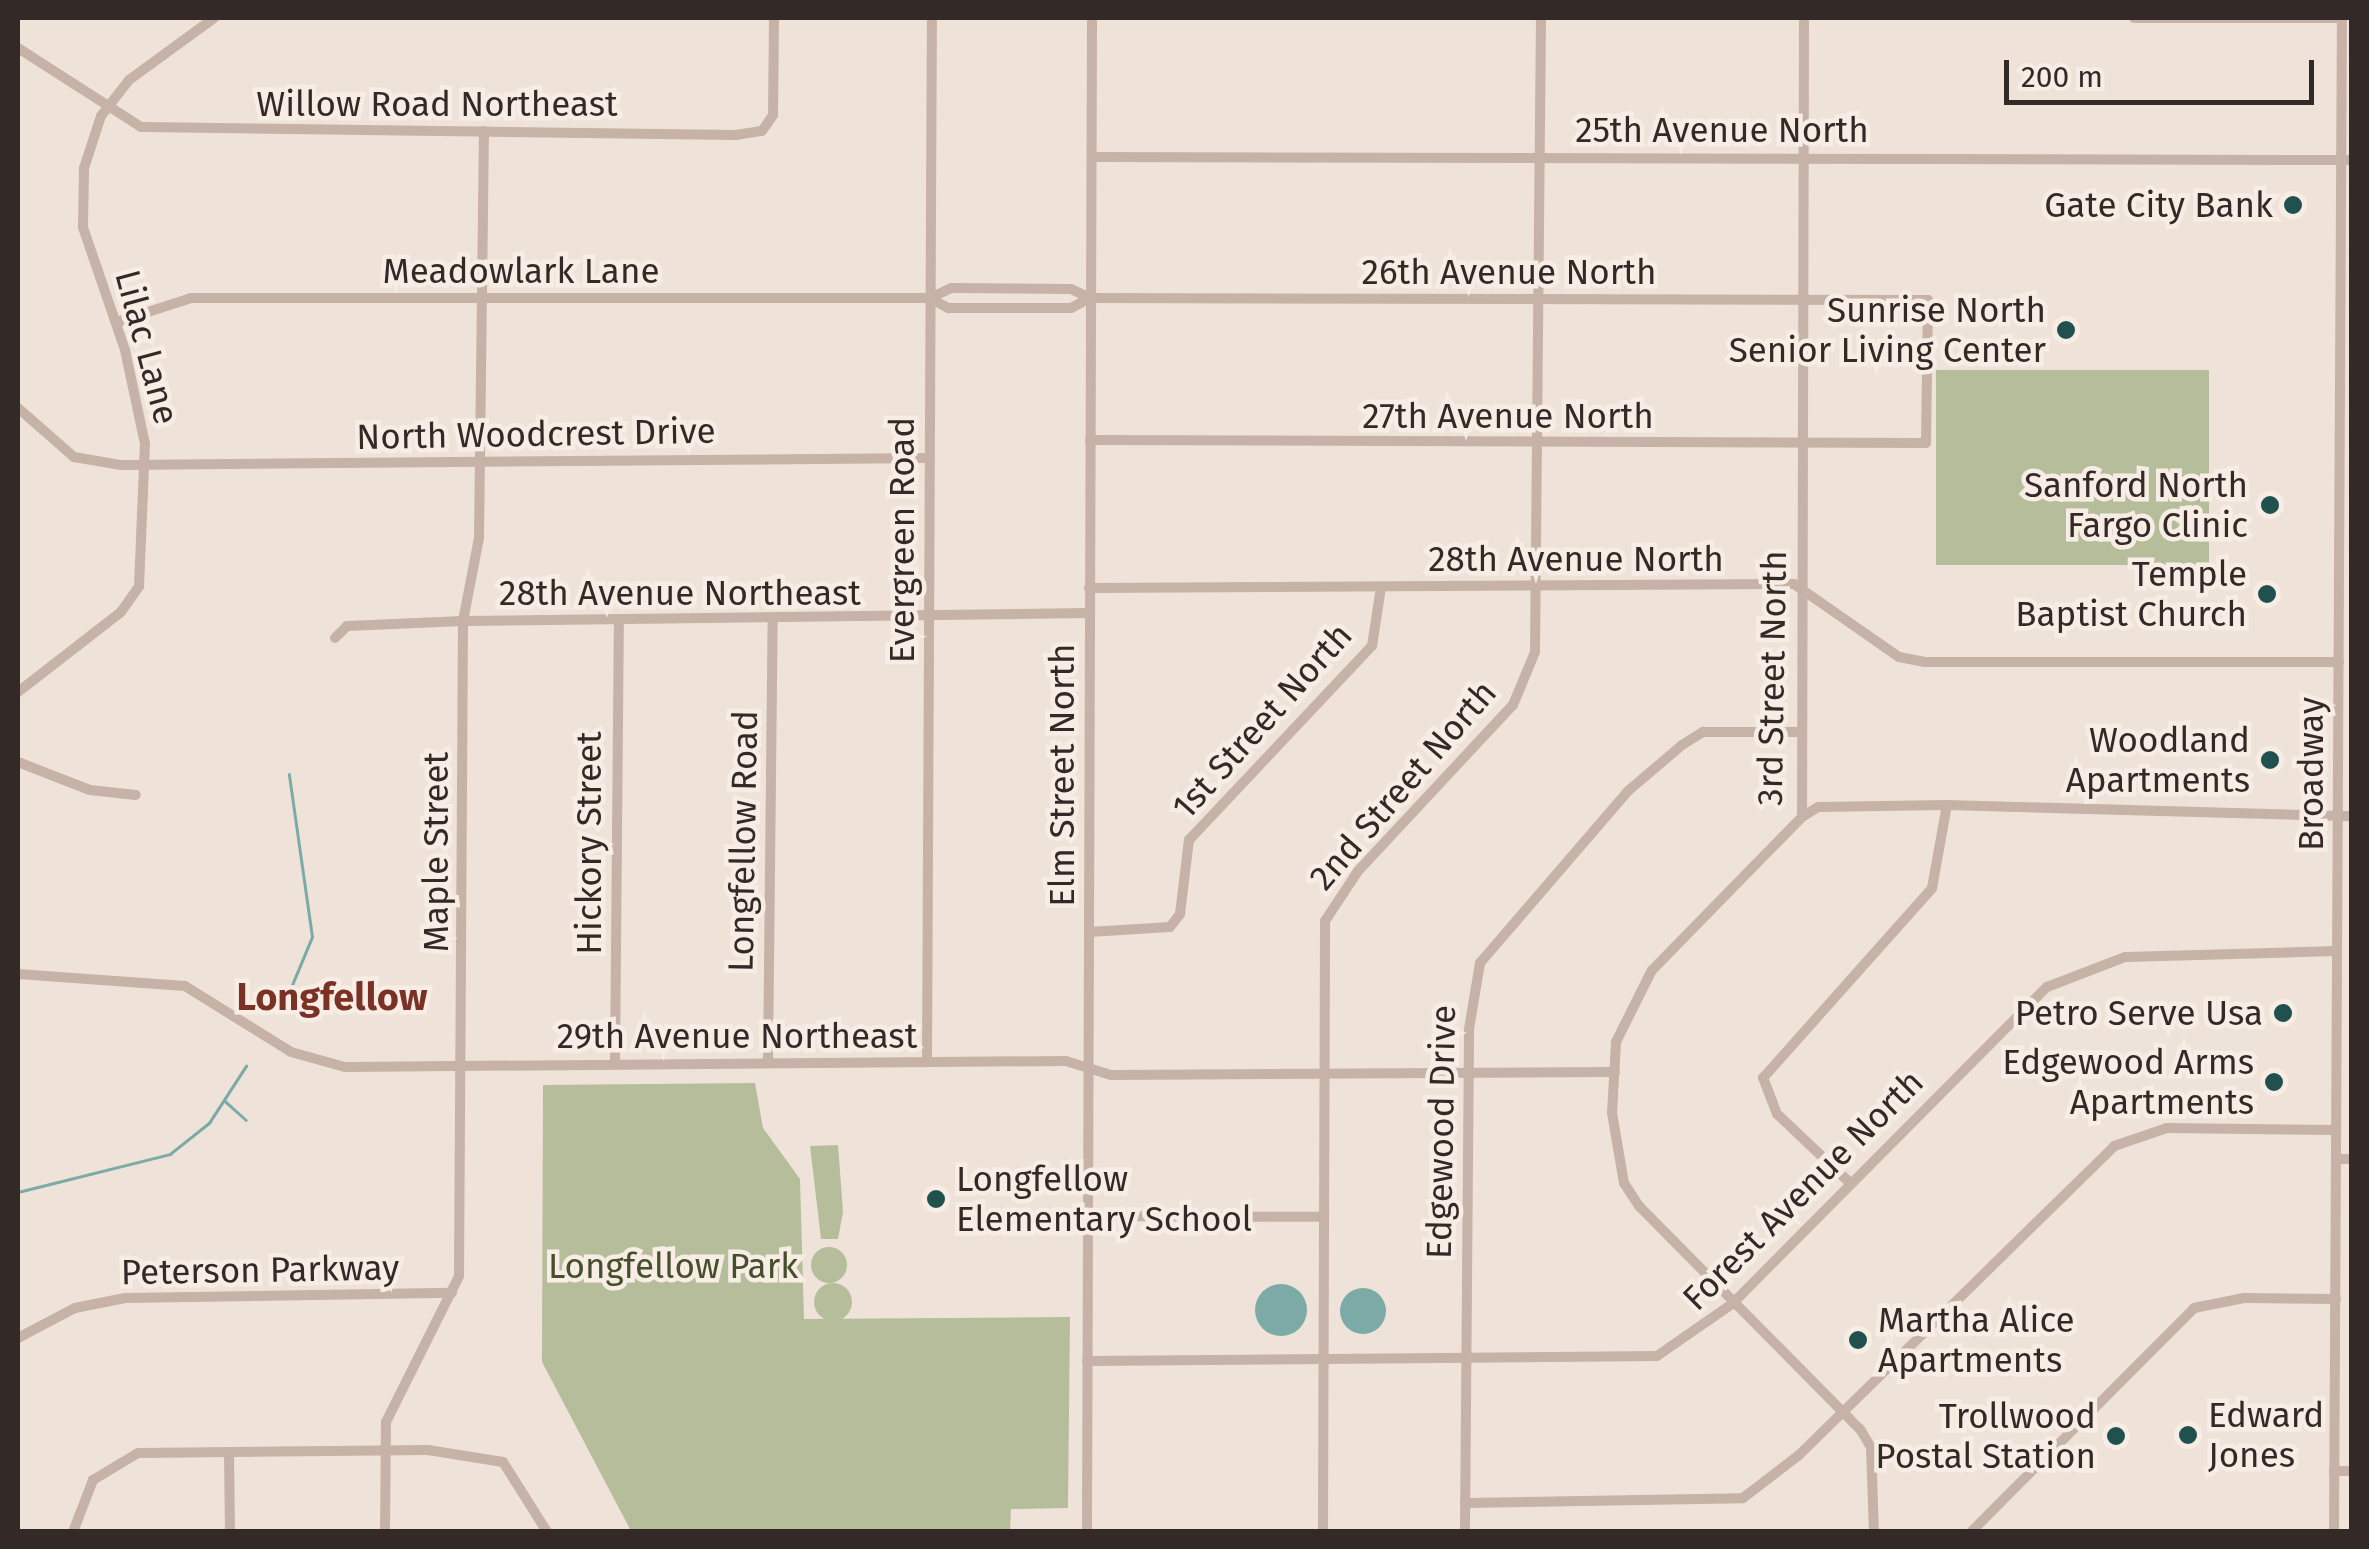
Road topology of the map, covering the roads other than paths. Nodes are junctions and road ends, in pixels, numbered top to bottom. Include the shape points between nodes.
1 (214, 18) edge
2 (774, 18) edge
3 (932, 18) edge
4 (1092, 18) edge
5 (1542, 18) edge
6 (1804, 18) edge
7 (2134, 18) edge
8 (2342, 18) edge
9 (18, 48) edge
10 (107, 108) junction
11 (484, 131) junction
12 (1092, 157) junction
13 (1803, 157) junction
14 (1537, 158) junction
15 (2347, 160) edge
16 (930, 298) junction
17 (1090, 298) junction
18 (484, 299) junction
19 (1537, 300) junction
20 (1803, 301) junction
21 (117, 322) junction
22 (18, 408) edge
23 (1090, 440) junction
24 (1926, 442) joint
25 (1537, 444) junction
26 (1803, 444) junction
27 (928, 458) junction
28 (482, 462) junction
29 (145, 465) junction
30 (2346, 536) edge
31 (1089, 588) junction
32 (1381, 588) junction
33 (1536, 588) junction
34 (1802, 588) junction
35 (1089, 614) junction
36 (931, 618) junction
37 (462, 621) junction
38 (772, 621) junction
39 (619, 622) junction
40 (335, 638) dead end
41 (2339, 662) junction
42 (18, 692) edge
43 (1801, 732) junction
44 (18, 762) edge
45 (136, 795) dead end
46 (1946, 805) junction
47 (2346, 814) edge
48 (1802, 818) junction
49 (1089, 932) junction
50 (2338, 951) junction
51 (18, 974) edge
52 (768, 1062) junction
53 (927, 1062) junction
54 (615, 1064) junction
55 (464, 1066) junction
56 (1089, 1068) junction
57 (1615, 1072) junction
58 (1468, 1074) junction
59 (1324, 1075) junction
60 (2336, 1130) junction
61 (2336, 1160) junction
62 (2352, 1160) edge
63 (1849, 1182) junction
64 (1089, 1216) junction
65 (1323, 1217) junction
66 (452, 1293) junction
67 (2336, 1299) junction
68 (1732, 1304) junction
69 (18, 1338) edge
70 (1087, 1361) junction
71 (1323, 1362) junction
72 (1465, 1363) junction
73 (1844, 1411) junction
74 (386, 1450) junction
75 (229, 1452) junction
76 (2334, 1471) junction
77 (2352, 1471) edge
78 (1465, 1504) junction
79 (73, 1532) edge
80 (230, 1532) edge
81 (385, 1532) edge
82 (547, 1532) edge
83 (1086, 1532) edge
84 (1322, 1532) edge
85 (1464, 1532) edge
86 (1874, 1532) edge
87 (1971, 1532) edge
88 (2334, 1532) edge

1 - 10 street, Lilac Lane via 160,51
2 - 11 street, Willow Road Northeast via 773,115 762,131
3 - 16 street, Evergreen Road
4 - 12 street, Elm Street North
5 - 14 street, 2nd Street North
6 - 13 street, 3rd Street North
7 - 8 street
8 - 15 street, Broadway
9 - 10 street, Willow Road Northeast
10 - 11 street, Willow Road Northeast via 141,127 188,130
10 - 21 street, Lilac Lane via 88,144 79,207
11 - 18 street, Maple Street
12 - 14 street, 25th Avenue North
12 - 17 street, Elm Street North
13 - 14 street, 25th Avenue North
13 - 15 street, 25th Avenue North
13 - 20 street, 3rd Street North
14 - 19 street, 2nd Street North
15 - 30 street, Broadway
16 - 17 street, Meadowlark Lane via 950,288 1071,289
16 - 17 street, Meadowlark Lane via 948,308 1071,308
16 - 18 street, Meadowlark Lane
16 - 27 street, Evergreen Road
17 - 19 street, 26th Avenue North
17 - 23 street, Elm Street North
18 - 21 street, Meadowlark Lane via 191,298
18 - 28 street, Maple Street
19 - 20 street, 26th Avenue North
19 - 25 street, 2nd Street North
20 - 24 street, 26th Avenue North via 1928,300
20 - 26 street, 3rd Street North
21 - 29 street, Lilac Lane
22 - 29 street, North Woodcrest Drive via 74,457
23 - 25 street, 27th Avenue North
23 - 31 street, Elm Street North
24 - 26 street, 27th Avenue North
25 - 26 street, 27th Avenue North
25 - 33 street, 2nd Street North
26 - 34 street, 3rd Street North
27 - 28 street, North Woodcrest Drive
27 - 36 street, Evergreen Road
28 - 29 street, North Woodcrest Drive
28 - 37 street, Maple Street
29 - 42 street, Lilac Lane via 145,561 132,601
30 - 41 street, Broadway
31 - 32 street, 28th Avenue North
31 - 35 street, Elm Street North
32 - 33 street, 28th Avenue North
32 - 49 street, 1st Street North via 1372,646 1189,840 1170,926
33 - 34 street, 28th Avenue North
33 - 59 street, 2nd Street North via 1535,652 1513,706 1358,871 1325,922
34 - 41 street via 1900,658 1924,662
34 - 43 street, 3rd Street North
35 - 36 street, 28th Avenue Northeast
35 - 49 street, Elm Street North
36 - 38 street, 28th Avenue Northeast
36 - 53 street, Evergreen Road
37 - 39 street, 28th Avenue Northeast
37 - 40 street, 28th Avenue Northeast via 348,626
37 - 55 street, Maple Street
38 - 39 street, 28th Avenue Northeast
38 - 52 street, Longfellow Road
39 - 54 street, Hickory Street
41 - 47 street, Broadway
43 - 48 street, 3rd Street North
43 - 58 street, Edgewood Drive via 1703,732 1628,791 1480,963
44 - 45 street via 90,790
46 - 47 street
46 - 48 street via 1818,807
46 - 63 street via 1932,888 1763,1078 1777,1114
47 - 50 street, Broadway
48 - 57 street, 3rd Street North via 1652,970 1623,1018
49 - 56 street, Elm Street North
50 - 60 street, Broadway
50 - 63 street, Forest Avenue North via 2124,957 2075,970 2047,987
51 - 55 street, 29th Avenue Northeast via 185,986 317,1064
52 - 53 street, 29th Avenue Northeast
52 - 54 street, 29th Avenue Northeast
53 - 56 street, 29th Avenue Northeast
54 - 55 street, 29th Avenue Northeast
55 - 66 street, Maple Street
56 - 59 street, 29th Avenue Northeast
56 - 64 street, Elm Street North
57 - 58 street, 29th Avenue Northeast
57 - 68 street, 3rd Street North via 1614,1150 1624,1183
58 - 59 street, 29th Avenue Northeast
58 - 72 street, Edgewood Drive
59 - 65 street, 2nd Street North
60 - 61 street, Broadway
60 - 73 street via 2167,1128 2114,1146
61 - 62 street
61 - 67 street, Broadway
63 - 68 street, Forest Avenue North
64 - 65 street
64 - 70 street, Elm Street North
65 - 71 street, 2nd Street North
66 - 69 street, Peterson Parkway via 125,1298 75,1308
66 - 74 street, Maple Street via 386,1422
67 - 76 street, Broadway
67 - 87 street via 2221,1299 2194,1308
68 - 72 street, Forest Avenue North via 1657,1356
68 - 73 street, 3rd Street North
70 - 71 street, Forest Avenue North
70 - 83 street, Elm Street North
71 - 72 street, Forest Avenue North
71 - 84 street, 2nd Street North
72 - 78 street, Edgewood Drive
73 - 78 street via 1743,1498
73 - 86 street, 3rd Street North via 1872,1446
74 - 75 street
74 - 81 street, Maple Street
74 - 82 street via 470,1451 504,1462
75 - 79 street via 120,1460 83,1494
75 - 80 street
76 - 77 street
76 - 88 street, Broadway
78 - 85 street, Edgewood Drive

